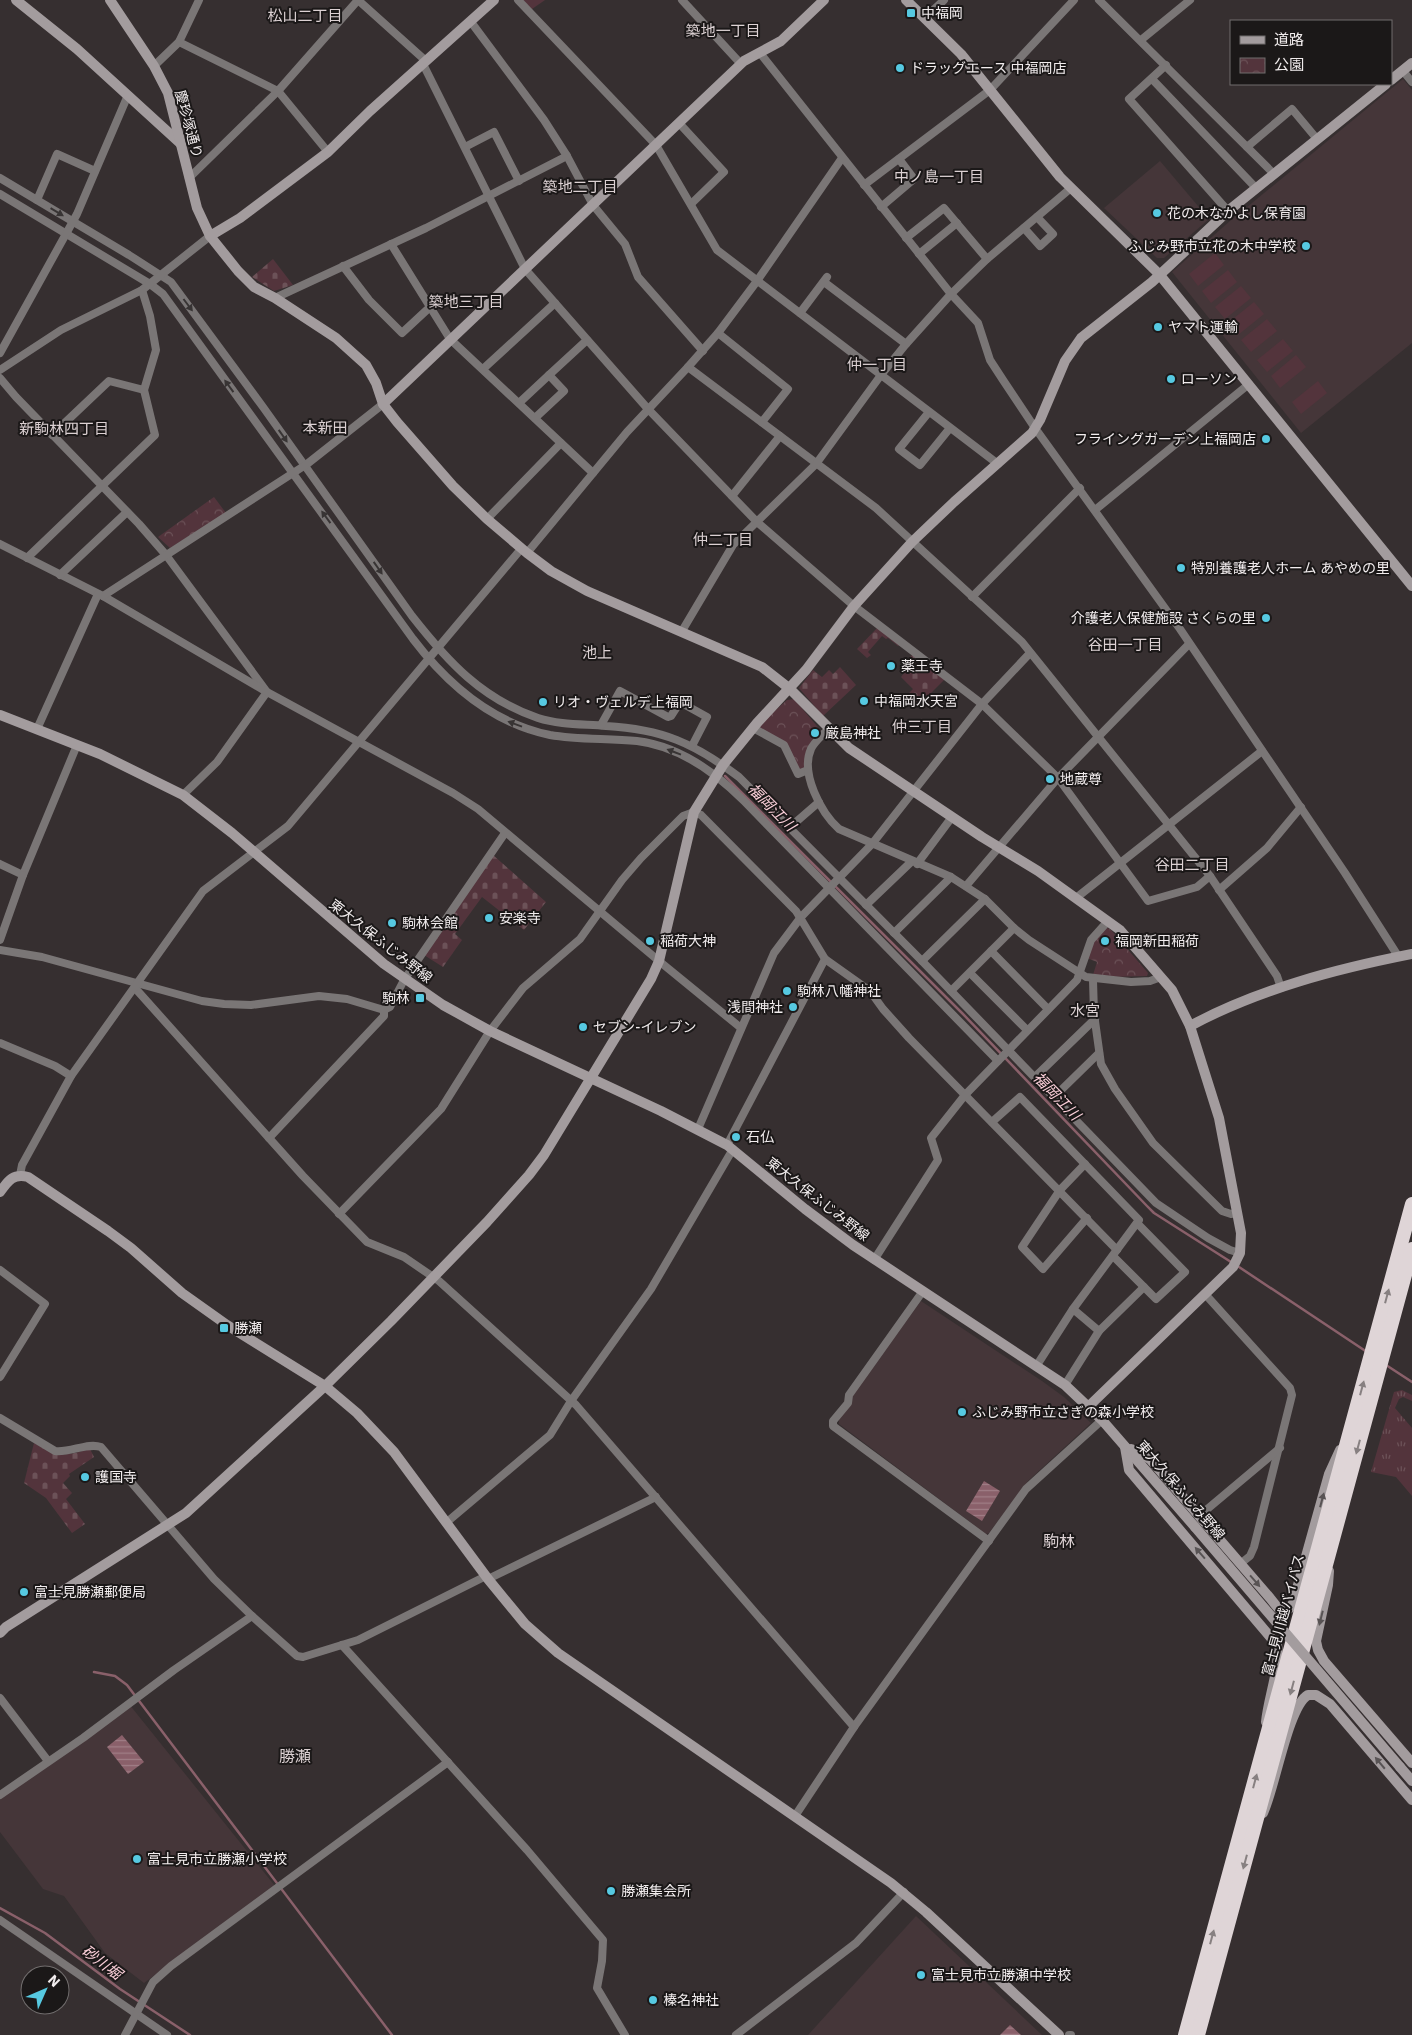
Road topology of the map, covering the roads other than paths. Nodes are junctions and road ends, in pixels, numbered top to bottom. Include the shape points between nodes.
1 (16, 0) edge
2 (110, 0) edge
3 (199, 0) edge
4 (358, 0) edge
5 (494, 0) edge
6 (518, 0) edge
7 (682, 0) edge
8 (824, 0) edge
9 (906, 0) edge
10 (944, 0) edge
11 (1074, 0) edge
12 (1099, 0) edge
13 (1190, 0) edge
14 (925, 18) junction
15 (470, 22) junction
16 (1141, 40) junction
17 (179, 42) junction
18 (760, 53) junction
19 (425, 62) junction
20 (1412, 63) edge
21 (741, 64) junction
22 (154, 66) junction
23 (1166, 66) junction
24 (1403, 71) junction
25 (1152, 79) junction
26 (1392, 79) edge
27 (1412, 82) edge
28 (1385, 85) edge
29 (990, 90) junction
30 (278, 91) junction
31 (128, 95) junction
32 (679, 123) junction
33 (1317, 139) junction
34 (180, 144) junction
35 (656, 145) junction
36 (465, 147) junction
37 (1247, 147) junction
38 (328, 152) junction
39 (567, 156) junction
40 (842, 158) junction
41 (899, 159) junction
42 (95, 171) junction
43 (1274, 174) junction
44 (0, 178) edge
45 (189, 178) junction
46 (519, 181) junction
47 (864, 186) junction
48 (1071, 188) junction
49 (1256, 188) junction
50 (0, 194) edge
51 (490, 197) junction
52 (37, 200) junction
53 (691, 204) junction
54 (593, 205) junction
55 (881, 207) junction
56 (1228, 211) junction
57 (1037, 217) junction
58 (72, 222) junction
59 (957, 223) junction
60 (1024, 228) junction
61 (65, 233) junction
62 (210, 236) junction
63 (906, 238) junction
64 (391, 244) junction
65 (919, 254) junction
66 (987, 260) junction
67 (343, 266) junction
68 (526, 269) junction
69 (160, 274) junction
70 (1159, 274) junction
71 (757, 281) junction
72 (150, 284) junction
73 (142, 290) junction
74 (951, 294) junction
75 (275, 298) junction
76 (555, 303) junction
77 (430, 307) junction
78 (800, 313) junction
79 (718, 333) junction
80 (450, 339) junction
81 (587, 340) junction
82 (906, 344) junction
83 (703, 350) junction
84 (0, 353) edge
85 (688, 367) junction
86 (483, 369) junction
87 (0, 370) edge
88 (881, 374) junction
89 (549, 375) junction
90 (0, 378) edge
91 (1249, 384) junction
92 (144, 390) junction
93 (519, 403) junction
94 (383, 404) junction
95 (648, 409) junction
96 (929, 412) junction
97 (535, 418) junction
98 (762, 422) junction
99 (950, 428) junction
100 (1035, 428) junction
101 (52, 435) junction
102 (780, 436) junction
103 (561, 443) junction
104 (816, 464) junction
105 (998, 464) junction
106 (304, 466) junction
107 (593, 473) junction
108 (293, 474) junction
109 (102, 487) junction
110 (1080, 488) junction
111 (732, 496) junction
112 (1095, 510) junction
113 (127, 512) junction
114 (487, 519) junction
115 (757, 522) junction
116 (912, 542) junction
117 (0, 544) edge
118 (524, 551) junction
119 (166, 554) junction
120 (26, 558) junction
121 (60, 574) junction
122 (1412, 586) edge
123 (100, 595) junction
124 (972, 597) junction
125 (854, 606) junction
126 (682, 632) junction
127 (1189, 644) junction
128 (437, 648) junction
129 (1030, 653) junction
130 (428, 659) junction
131 (790, 689) junction
132 (267, 692) junction
133 (982, 704) junction
134 (0, 715) edge
135 (601, 726) junction
136 (753, 728) junction
137 (37, 729) junction
138 (828, 729) junction
139 (1098, 736) junction
140 (359, 742) junction
141 (77, 745) junction
142 (692, 746) junction
143 (1262, 751) junction
144 (723, 765) junction
145 (808, 770) junction
146 (717, 776) junction
147 (1058, 778) junction
148 (913, 791) junction
149 (183, 795) junction
150 (819, 802) junction
151 (1301, 807) junction
152 (694, 812) junction
153 (952, 817) junction
154 (1168, 825) junction
155 (789, 828) junction
156 (505, 833) junction
157 (872, 844) junction
158 (999, 847) junction
159 (253, 851) junction
160 (914, 863) junction
161 (1119, 863) junction
162 (0, 864) edge
163 (23, 875) junction
164 (1210, 876) junction
165 (951, 877) junction
166 (840, 878) junction
167 (966, 886) junction
168 (829, 887) junction
169 (1219, 890) junction
170 (1076, 898) junction
171 (985, 899) junction
172 (866, 905) junction
173 (599, 912) junction
174 (801, 917) junction
175 (1108, 921) junction
176 (1014, 928) junction
177 (894, 933) junction
178 (0, 940) edge
179 (0, 950) edge
180 (991, 951) junction
181 (1412, 954) edge
182 (1398, 956) junction
183 (825, 959) junction
184 (658, 961) junction
185 (922, 961) junction
186 (970, 973) junction
187 (1080, 974) junction
188 (1161, 977) junction
189 (404, 980) junction
190 (1093, 980) junction
191 (136, 986) junction
192 (1281, 988) junction
193 (951, 991) junction
194 (1048, 1009) junction
195 (384, 1010) junction
196 (1095, 1018) junction
197 (1190, 1026) junction
198 (741, 1028) junction
199 (1028, 1030) junction
200 (490, 1031) junction
201 (0, 1043) edge
202 (1099, 1053) junction
203 (1003, 1056) junction
204 (71, 1076) junction
205 (1035, 1077) junction
206 (590, 1078) junction
207 (965, 1095) junction
208 (1054, 1096) junction
209 (992, 1122) junction
210 (698, 1129) junction
211 (269, 1138) junction
212 (730, 1147) junction
213 (1085, 1164) junction
214 (20, 1175) junction
215 (1060, 1190) junction
216 (0, 1192) edge
217 (1412, 1204) edge
218 (1237, 1213) junction
219 (338, 1214) junction
220 (1087, 1218) junction
221 (1137, 1223) junction
222 (1412, 1249) edge
223 (1115, 1253) junction
224 (874, 1260) junction
225 (1237, 1260) junction
226 (1412, 1263) edge
227 (0, 1270) edge
228 (1405, 1276) junction
229 (433, 1278) junction
230 (1144, 1287) junction
231 (923, 1291) junction
232 (1205, 1294) junction
233 (1073, 1309) junction
234 (1099, 1331) junction
235 (1380, 1346) junction
236 (1375, 1363) junction
237 (1037, 1365) junction
238 (0, 1377) edge
239 (1065, 1385) junction
240 (325, 1386) junction
241 (571, 1401) junction
242 (1088, 1407) junction
243 (0, 1418) edge
244 (1102, 1420) junction
245 (1353, 1420) junction
246 (1125, 1446) junction
247 (1280, 1448) junction
248 (656, 1497) junction
249 (1199, 1516) junction
250 (447, 1522) junction
251 (168, 1525) junction
252 (989, 1541) junction
253 (1329, 1552) junction
254 (1240, 1564) junction
255 (487, 1577) junction
256 (252, 1616) junction
257 (2, 1627) edge
258 (342, 1645) junction
259 (0, 1698) edge
260 (854, 1726) junction
261 (1264, 1748) junction
262 (48, 1761) junction
263 (448, 1762) junction
264 (1412, 1763) edge
265 (1412, 1781) edge
266 (0, 1795) edge
267 (1412, 1800) edge
268 (795, 1816) junction
269 (1251, 1838) junction
270 (904, 1892) junction
271 (0, 1920) edge
272 (1212, 1961) junction
273 (137, 2015) junction
274 (125, 2035) edge
275 (167, 2035) edge
276 (625, 2035) edge
277 (736, 2035) edge
278 (1059, 2035) edge
279 (1175, 2035) edge
280 (1185, 2035) edge
281 (1198, 2035) edge
282 (1207, 2035) edge

1 - 31 street
2 - 22 street, 慶珍塚通り
3 - 17 street
4 - 19 street
4 - 30 street
5 - 15 street
6 - 35 street
7 - 21 street
8 - 18 street via 780,41
9 - 14 street
10 - 14 street
11 - 29 street
12 - 16 street
13 - 16 street
14 - 29 street via 961,54
15 - 19 street
15 - 39 street
16 - 23 street
17 - 22 street
17 - 30 street
18 - 21 street
18 - 40 street
19 - 36 street
19 - 38 street
20 - 24 street
21 - 32 street
22 - 34 street, 慶珍塚通り via 168,93
23 - 25 street
23 - 37 street
24 - 26 street
24 - 27 street
25 - 49 street
25 - 56 street via 1129,99
28 - 33 street
29 - 41 street
29 - 48 street
30 - 38 street
30 - 45 street
31 - 34 street
31 - 42 street
32 - 35 street
32 - 53 street via 724,172
33 - 37 street via 1292,109
33 - 43 street
34 - 45 street, 慶珍塚通り
35 - 53 street
35 - 54 street
36 - 46 street via 494,132
36 - 51 street
37 - 43 street
38 - 62 street via 240,218
39 - 46 street
39 - 54 street
40 - 47 street
40 - 71 street
41 - 47 street
41 - 55 street via 914,179
42 - 52 street via 57,154
42 - 58 street
43 - 49 street
44 - 52 street
45 - 62 street, 慶珍塚通り via 197,208
46 - 51 street
47 - 55 street
48 - 57 street
48 - 70 street
49 - 56 street
50 - 61 street
51 - 64 street
51 - 68 street
52 -> 58 street
53 - 71 street via 717,250
54 - 68 street
54 - 83 street via 625,244 642,283
55 - 63 street
56 - 70 street
57 - 60 street
57 - 60 street via 1053,234 1040,246
58 - 61 street
58 - 69 street
59 - 63 street via 944,208
59 - 65 street
59 - 66 street
60 - 66 street
61 - 72 street
61 - 84 street
62 - 69 street
62 - 75 street, 慶珍塚通り via 254,287
63 - 65 street
64 - 67 street
64 - 77 street
65 - 74 street
66 - 74 street
67 - 75 street
67 - 77 street via 369,300 402,333
68 - 76 street
68 - 80 street
69 - 72 street
69 -> 106 street via 171,282 207,329
70 - 91 street
70 - 100 street via 1076,344
71 - 78 street
71 - 79 street
72 - 73 street
108 -> 72 street via 163,294
73 - 87 street via 61,330
73 - 92 street via 156,350
74 - 82 street
74 - 100 street via 978,323 990,360
75 - 94 street, 慶珍塚通り via 336,338 366,365
76 - 81 street
76 - 86 street
77 - 80 street
78 - 82 street via 825,280
78 - 88 street
79 - 83 street
79 - 98 street via 788,389
80 - 86 street
80 - 94 street
81 - 89 street
81 - 95 street
82 - 88 street
83 - 85 street
85 - 95 street
85 - 98 street
86 - 93 street
88 - 96 street
88 - 104 street
89 - 93 street
89 - 97 street via 564,391
90 - 101 street
91 - 112 street
91 - 122 street
92 - 101 street via 109,381
92 - 109 street via 154,435
93 - 97 street
94 - 106 street
94 - 114 street via 448,481
95 - 107 street
95 - 111 street
96 - 99 street
96 - 99 street via 899,450 920,465
97 - 103 street
98 - 102 street
99 - 105 street
100 - 105 street
100 - 110 street
101 - 109 street
102 - 104 street
102 - 111 street
103 - 107 street
103 - 114 street
104 - 115 street
104 - 116 street via 876,508
105 - 116 street
106 - 108 street
106 -> 128 street
107 - 118 street
108 - 119 street
130 -> 108 street
109 - 113 street
109 - 120 street
110 - 112 street
110 - 124 street
111 - 115 street
112 - 127 street
113 - 119 street
113 - 121 street
114 - 118 street
115 - 125 street
115 - 126 street via 733,545
116 - 124 street
116 - 125 street
117 - 120 street
118 - 126 street via 587,591
118 - 128 street
119 - 123 street
119 - 132 street
120 - 121 street
121 - 123 street
123 - 132 street
123 - 137 street
124 - 129 street
125 - 131 street
125 - 133 street
126 - 131 street via 762,667
127 - 139 street
127 - 143 street
128 - 130 street
128 - 135 street via 480,688 511,707 556,722
129 - 133 street
129 - 139 street
130 - 140 street
146 -> 130 street via 682,755 658,746 638,741 550,735 508,721 464,694
131 - 136 street
131 - 138 street
132 - 140 street
132 - 149 street via 217,762
133 - 147 street
133 - 148 street
134 - 137 street, 東大久保ふじみ野線
135 - 142 street via 642,729 671,736
135 - 142 street via 620,691 668,717 680,702 707,717
136 - 144 street
136 - 145 street via 784,745 798,774
137 - 141 street, 東大久保ふじみ野線
138 - 145 street via 811,747
138 - 148 street via 849,748
139 - 147 street
139 - 154 street
140 - 156 street via 453,793 478,809
140 - 159 street via 288,826
141 - 149 street, 東大久保ふじみ野線
141 - 163 street
142 - 144 street
143 - 151 street
143 - 154 street
144 - 146 street
144 - 155 street
145 - 150 street
146 - 152 street
146 - 168 street
147 - 158 street
147 - 161 street
148 - 153 street
148 - 157 street
149 - 159 street, 東大久保ふじみ野線
150 - 155 street
150 - 157 street via 839,830
151 - 169 street via 1267,848
151 - 182 street
152 - 173 street via 683,816 648,851
152 - 174 street via 701,815
152 - 184 street
153 - 158 street
153 - 160 street
154 - 161 street
154 - 164 street
155 - 166 street
156 - 173 street
156 - 189 street
157 - 160 street
157 - 166 street
158 - 167 street
158 - 170 street
159 - 189 street, 東大久保ふじみ野線
159 - 191 street via 203,891
160 - 165 street
160 - 172 street
161 - 164 street via 1148,901 1197,888
161 - 170 street
162 - 163 street
163 - 178 street
164 - 169 street
165 - 167 street
165 - 177 street
166 - 168 street
166 - 172 street
167 - 171 street
168 - 174 street
168 - 203 street
169 - 192 street via 1277,976
170 - 175 street
171 - 176 street
171 - 185 street
172 - 177 street
173 - 184 street
173 - 200 street via 580,939 523,988
174 - 183 street
174 - 198 street via 774,953
175 - 187 street via 1091,940
175 - 188 street via 1120,930
176 - 180 street
176 - 187 street
177 - 185 street
179 - 191 street via 42,957
180 - 186 street
180 - 194 street
181 - 182 street
182 - 192 street
183 - 207 street via 870,991 883,1010
183 - 212 street
184 - 198 street
184 - 206 street via 642,994
185 - 193 street
186 - 193 street
186 - 199 street
187 - 190 street
187 - 194 street
188 - 190 street via 1131,982
188 - 197 street
189 - 195 street via 390,1007
189 - 200 street, 東大久保ふじみ野線
190 - 196 street
191 - 195 street via 224,1004 251,1005 319,996 347,999
191 - 204 street
191 - 211 street
192 - 197 street via 1231,1004
193 - 203 street
194 - 199 street
195 - 211 street via 384,1016
196 - 202 street
196 - 205 street
197 - 218 street via 1219,1118
198 - 210 street
199 - 203 street
200 - 206 street, 東大久保ふじみ野線
200 - 219 street via 441,1109
201 - 204 street
202 - 208 street
202 - 218 street via 1101,1064 1115,1089 1154,1143 1222,1211
203 - 205 street
203 - 207 street
204 - 214 street via 22,1165
205 - 208 street
206 - 210 street, 東大久保ふじみ野線
206 - 229 street via 529,1176
207 - 209 street
207 - 224 street via 931,1138 938,1160
208 - 225 street via 1156,1203 1230,1250
209 - 213 street via 1020,1097
209 - 215 street
210 - 212 street, 東大久保ふじみ野線
211 - 219 street
212 - 224 street, 東大久保ふじみ野線
212 - 241 street via 651,1289
213 - 215 street
213 - 221 street via 1139,1220
214 - 216 street via 12,1177
214 - 240 street via 28,1177 108,1231 189,1299
215 - 220 street
215 - 220 street via 1022,1247 1044,1268
235 -> 217 highway, 富士見川越バイパス
218 - 225 street via 1241,1233
219 - 229 street via 367,1242 404,1257
220 - 223 street
221 - 223 street
221 - 230 street via 1185,1272 1156,1300
222 - 228 highway, 富士見川越バイパス
223 - 230 street
223 - 233 street
224 - 231 street, 東大久保ふじみ野線
225 - 232 street
226 - 228 highway
227 - 238 street via 45,1304
228 - 235 highway, 富士見川越バイパス
229 - 240 street
229 - 241 street
230 - 234 street
231 - 237 street, 東大久保ふじみ野線
231 - 252 street via 848,1395 848,1403 832,1421 833,1426
232 - 242 street
232 - 247 street via 1290,1388 1292,1402
233 - 234 street
233 - 237 street
234 - 239 street
235 - 236 highway, 富士見川越バイパス
245 -> 236 highway, 富士見川越バイパス
236 -> 253 highway, 富士見川越バイパス
237 - 239 street, 東大久保ふじみ野線
239 - 242 street, 東大久保ふじみ野線
240 - 250 street via 381,1437
240 - 251 street via 202,1500
241 - 248 street
241 - 250 street via 550,1436
242 - 244 street, 東大久保ふじみ野線
243 - 251 street via 55,1451 65,1452 95,1444 101,1447
244 - 246 street, 東大久保ふじみ野線
244 - 252 street via 1026,1488
254 -> 245 street via 1278,1608 1286,1611 1290,1608 1329,1474
245 - 261 highway, 富士見川越バイパス
246 - 249 street via 1150,1459
261 -> 246 street via 1277,1645 1129,1470
246 - 265 street, 東大久保ふじみ野線, bridge
247 - 249 street
247 - 254 street via 1254,1548
248 - 255 street
248 - 260 street
249 - 254 street
250 - 255 street
251 - 256 street via 214,1579
251 - 257 street
252 - 260 street
253 -> 264 street via 1328,1585 1316,1641 1318,1650
253 -> 269 highway, 富士見川越バイパス
255 - 258 street
255 - 268 street via 525,1624 558,1653
256 - 258 street via 297,1656
256 - 262 street
258 - 263 street
259 - 262 street
260 - 268 street
272 -> 261 highway, 富士見川越バイパス
262 - 266 street
263 - 273 street via 171,1966 153,1982
263 - 276 street via 603,1940 597,1988
267 -> 269 street via 1330,1704 1316,1695 1308,1695 1294,1716 1270,1799
268 - 270 street
269 -> 272 highway, 富士見川越バイパス
270 - 277 street via 856,1943
270 - 278 street
271 - 273 street
272 - 279 highway via 1189,1995
272 - 280 highway, 富士見川越バイパス
272 - 281 highway, 富士見川越バイパス
272 - 282 highway
273 - 274 street
273 - 275 street

